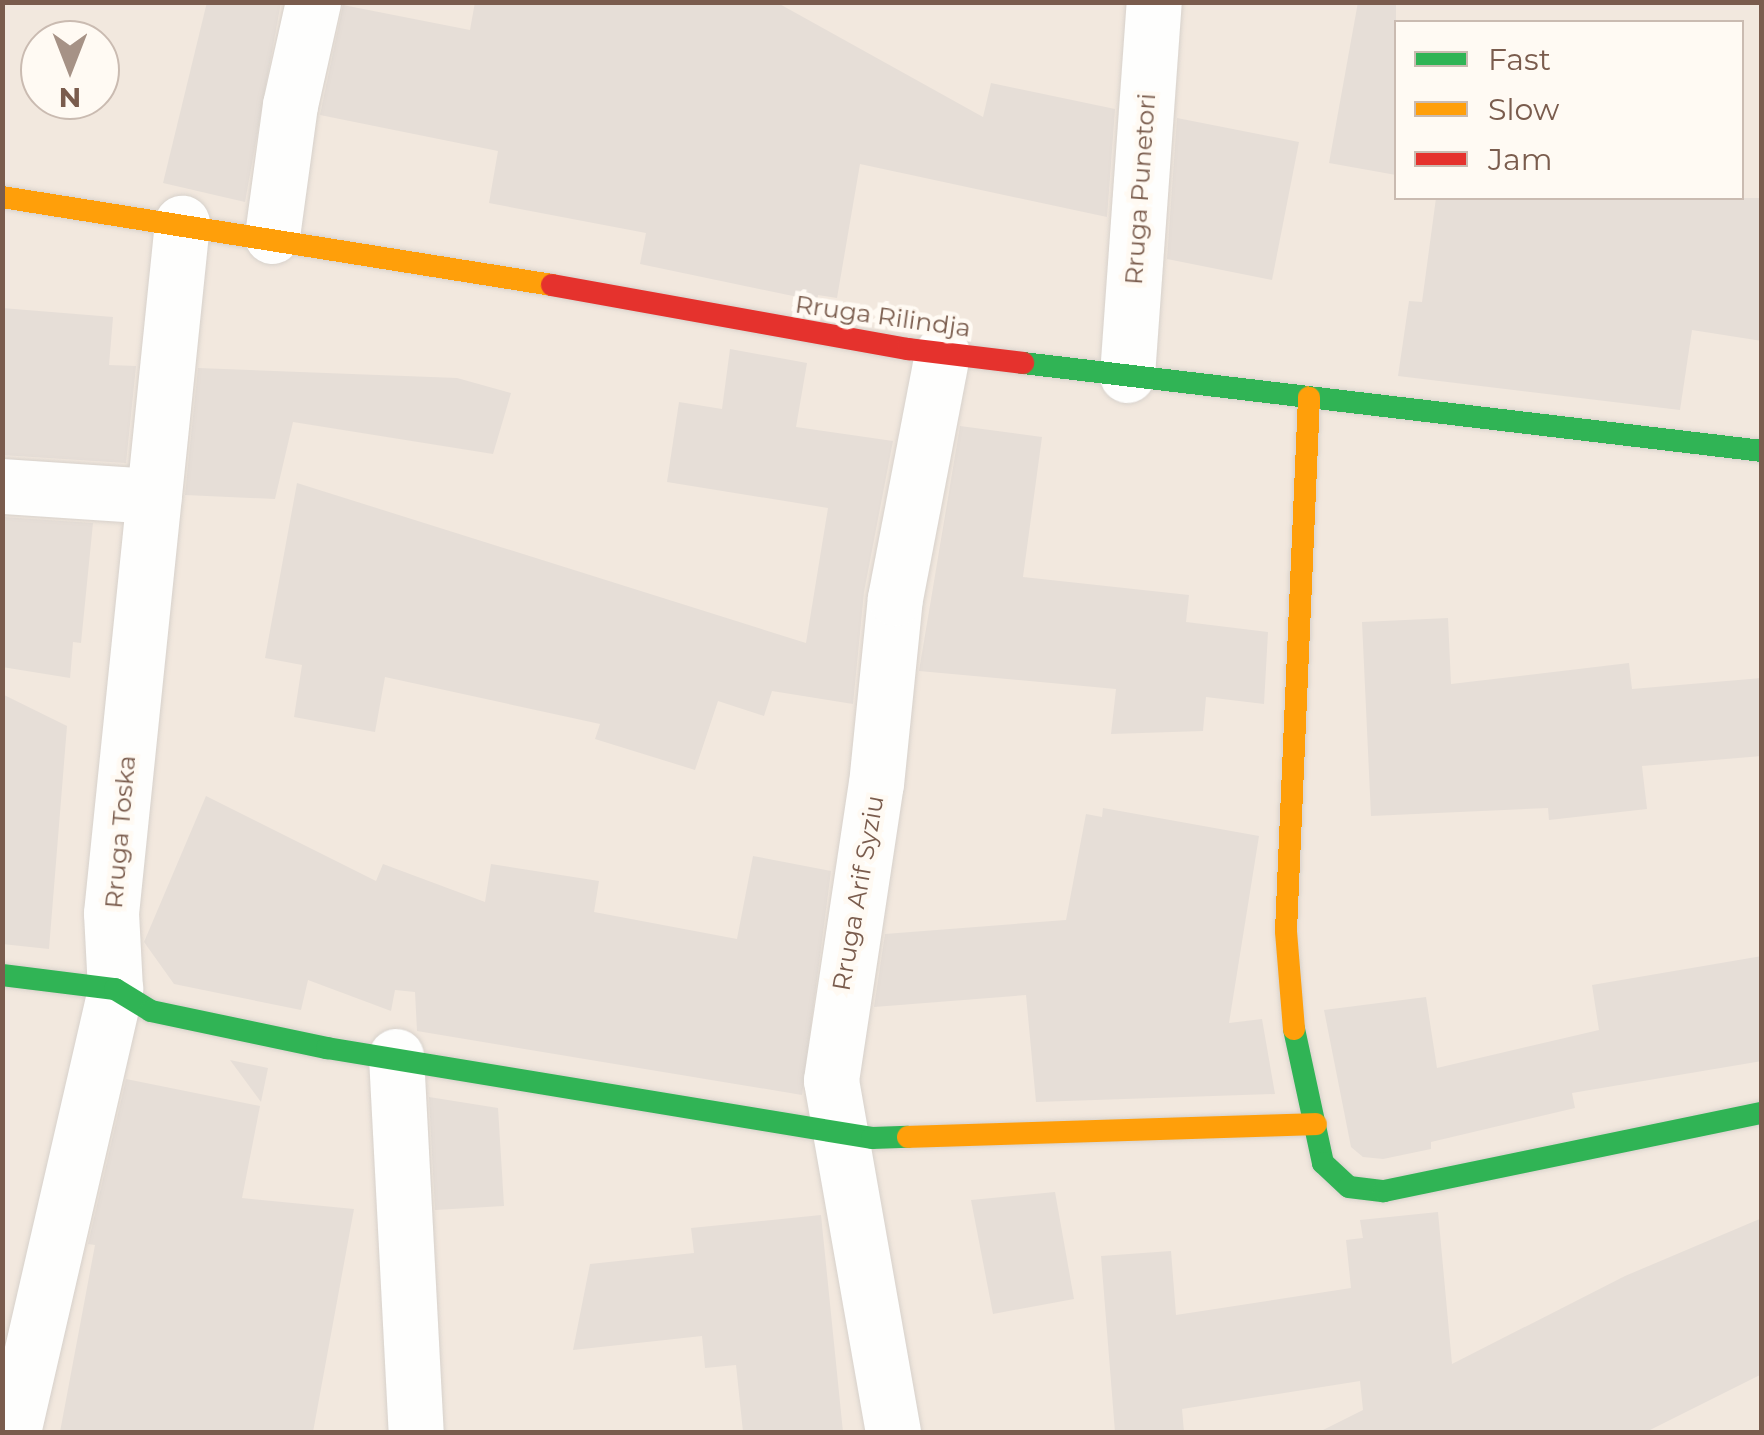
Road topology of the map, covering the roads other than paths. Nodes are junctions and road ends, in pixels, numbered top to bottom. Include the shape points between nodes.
1 (313, 2) edge
2 (1154, 2) edge
3 (2, 197) edge
4 (182, 223) junction
5 (272, 236) junction
6 (942, 353) junction
7 (1127, 375) junction
8 (1309, 397) junction
9 (1762, 451) edge
10 (2, 486) edge
11 (154, 496) junction
12 (2, 974) edge
13 (114, 989) junction
14 (396, 1056) junction
15 (1762, 1114) edge
16 (1316, 1124) junction
17 (840, 1134) junction
18 (13, 1432) edge
19 (416, 1432) edge
20 (894, 1432) edge

1 - 5 street
2 - 7 street, Rruga Punetori
3 - 4 street, Rruga Rilindja
4 - 5 street, Rruga Rilindja
4 - 11 street, Rruga Toska
5 - 6 street, Rruga Rilindja
6 - 7 street, Rruga Rilindja
6 - 17 street, Rruga Arif Syziu via 895,598 876,784 840,996 831,1080
7 - 8 street, Rruga Rilindja
8 - 9 street, Rruga Rilindja
8 - 16 street via 1286,931 1295,1044
10 - 11 street
11 - 13 street, Rruga Toska via 110,913
12 - 13 street
13 - 14 street via 151,1011
13 - 18 street, Rruga Toska
14 - 17 street
14 - 19 street
15 - 16 street via 1384,1191 1349,1187 1323,1162
16 - 17 street via 933,1138
17 - 20 street, Rruga Arif Syziu

